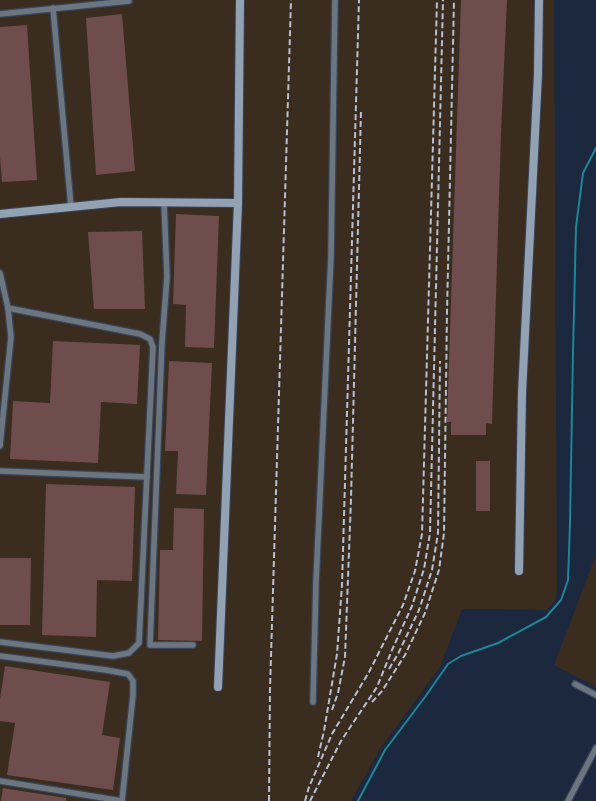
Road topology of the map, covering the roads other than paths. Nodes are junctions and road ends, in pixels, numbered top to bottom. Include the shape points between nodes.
1 (240, 0) edge
2 (335, 0) edge
3 (539, 0) edge
4 (129, 1) dead end
5 (53, 8) junction
6 (0, 14) edge
7 (164, 202) junction
8 (238, 203) junction
9 (71, 207) junction
10 (0, 214) edge
11 (0, 274) edge
12 (8, 308) junction
13 (0, 446) edge
14 (0, 471) edge
15 (147, 477) junction
16 (519, 571) dead end
17 (0, 642) edge
18 (193, 645) dead end
19 (0, 656) edge
20 (575, 684) dead end
21 (218, 687) dead end
22 (596, 695) edge
23 (313, 702) dead end
24 (596, 748) edge
25 (0, 781) edge
26 (122, 801) edge
27 (568, 801) edge

1 - 8 street
2 - 23 street via 331,256
3 - 16 street via 538,74 522,393
4 - 5 street
5 - 6 street
5 - 9 street
7 - 8 street
7 - 9 street via 122,202
7 - 18 street via 167,277 150,645
8 - 21 street
9 - 10 street
11 - 12 street
12 - 13 street via 11,337
12 - 15 street via 140,334 150,339 153,347
14 - 15 street
15 - 17 street via 139,643 129,653 113,656
19 - 26 street via 128,674 133,682 133,695
20 - 22 street
24 - 27 street
25 - 26 street

